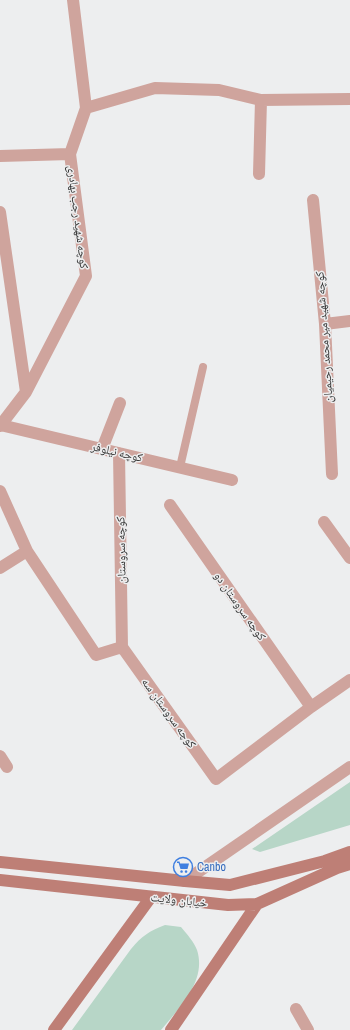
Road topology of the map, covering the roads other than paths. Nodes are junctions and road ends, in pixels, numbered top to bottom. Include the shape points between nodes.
1 (73, 0) edge
2 (350, 99) edge
3 (261, 100) junction
4 (86, 108) junction
5 (70, 154) junction
6 (0, 156) edge
7 (259, 174) dead end
8 (313, 200) dead end
9 (0, 212) edge
10 (350, 322) edge
11 (325, 324) junction
12 (203, 367) dead end
13 (26, 392) junction
14 (120, 403) dead end
15 (1, 426) edge
16 (102, 449) junction
17 (120, 453) junction
18 (180, 467) junction
19 (332, 474) dead end
20 (232, 480) dead end
21 (0, 491) edge
22 (170, 505) dead end
23 (324, 522) dead end
24 (27, 551) junction
25 (350, 558) edge
26 (0, 568) edge
27 (122, 647) junction
28 (350, 680) edge
29 (311, 707) junction
30 (0, 756) edge
31 (7, 767) dead end
32 (350, 767) edge
33 (350, 852) edge
34 (0, 862) edge
35 (350, 864) edge
36 (0, 880) edge
37 (185, 882) junction
38 (150, 897) junction
39 (257, 904) junction
40 (296, 1009) dead end
41 (54, 1030) edge
42 (171, 1030) edge
43 (308, 1030) edge

1 - 4 street
2 - 3 street
3 - 4 street via 219,90 155,88
3 - 7 street
4 - 5 street, کوچه شهید رجب بهادری
5 - 6 street
5 - 13 street, کوچه شهید رجب بهادری via 86,276
8 - 11 street, کوچه شهید میر محمد رحیمیان
9 - 13 street
10 - 11 street
11 - 19 street, کوچه شهید میر محمد رحیمیان
12 - 18 lane
13 - 15 street, کوچه شهید رجب بهادری
14 - 16 street
15 - 16 street, کوچه نیلوفر
16 - 17 street, کوچه نیلوفر
17 - 18 street, کوچه نیلوفر
17 - 27 street, کوچه سروستان
18 - 20 street, کوچه نیلوفر
21 - 24 street
22 - 29 street, کوچه سروستان دو
23 - 25 street
24 - 26 street
24 - 27 street via 96,656
27 - 29 street, کوچه سروستان سه via 216,779
28 - 29 street
30 - 31 street
32 - 37 street
33 - 37 main road, خیابان ولایت via 230,885
34 - 37 main road, خیابان ولایت
35 - 39 main road, خیابان ولایت
36 - 38 main road, خیابان ولایت
38 - 39 main road, خیابان ولایت via 228,905
38 - 41 main road
39 - 42 main road
40 - 43 street

